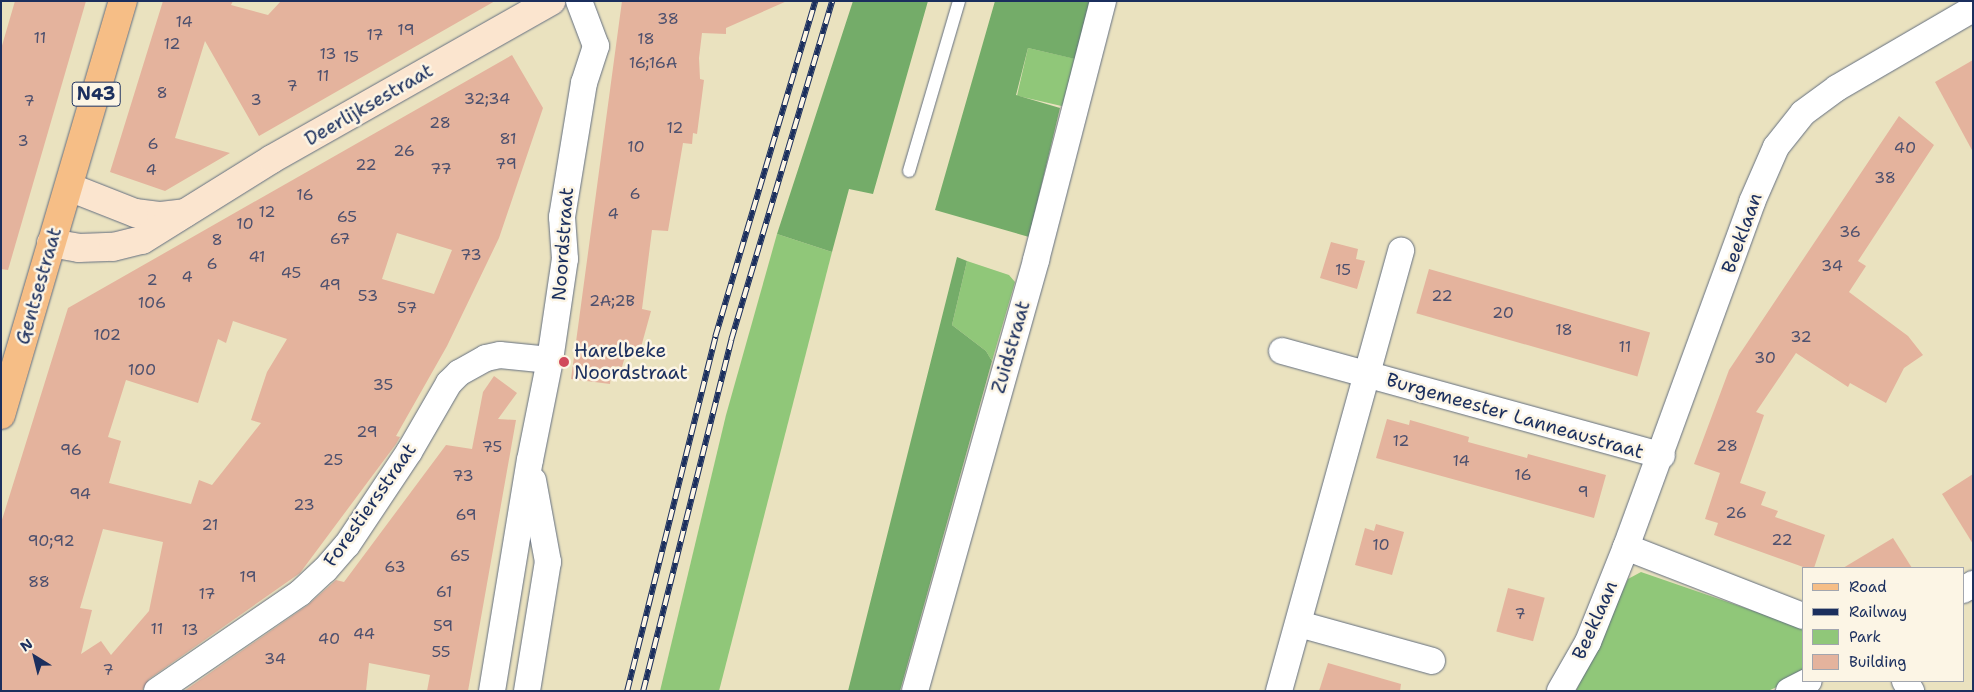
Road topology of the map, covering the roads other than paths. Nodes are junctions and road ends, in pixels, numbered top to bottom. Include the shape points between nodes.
1 (123, 1) edge
2 (551, 1) edge
3 (579, 1) edge
4 (959, 1) edge
5 (1103, 1) edge
6 (1973, 9) edge
7 (909, 171) dead end
8 (68, 187) junction
9 (189, 213) junction
10 (52, 243) junction
11 (1401, 251) dead end
12 (1282, 351) dead end
13 (550, 360) junction
14 (1368, 375) junction
15 (1, 415) edge
16 (1662, 456) junction
17 (530, 460) junction
18 (1626, 547) junction
19 (1802, 616) edge
20 (1299, 624) junction
21 (1432, 661) dead end
22 (1808, 682) edge
23 (157, 691) edge
24 (492, 691) edge
25 (527, 691) edge
26 (915, 691) edge
27 (1279, 691) edge
28 (1560, 691) edge
29 (1789, 691) edge

1 - 8 main road, N43
2 - 9 main road, Deerlijksestraat via 272,159
3 - 13 street, Noordstraat via 596,46 584,83 562,217 565,259
4 - 7 lane
5 - 26 street, Zuidstraat via 1036,260
6 - 16 street, Beeklaan via 1837,88 1803,113 1776,147 1752,202
8 - 9 main road, Deerlijksestraat via 136,213 161,216
8 - 10 main road, Gentsestraat / N43
9 - 10 main road, Deerlijksestraat via 142,240 113,247 79,248
10 - 15 main road, Gentsestraat / N43
11 - 14 street, Burgemeester Lanneaustraat
12 - 14 street, Burgemeester Lanneaustraat
13 - 17 street, Noordstraat
13 - 23 street, Forestiersstraat via 500,355 486,358 459,373 449,383 409,452 347,545 325,570 300,593
14 - 16 street, Burgemeester Lanneaustraat
14 - 20 street, Burgemeester Lanneaustraat
16 - 18 street, Beeklaan
17 - 24 street, Noordstraat
17 - 25 street, Noordstraat via 548,562
18 - 19 street
18 - 28 street, Beeklaan via 1588,642
20 - 21 street
20 - 27 street, Burgemeester Lanneaustraat
22 - 29 street

